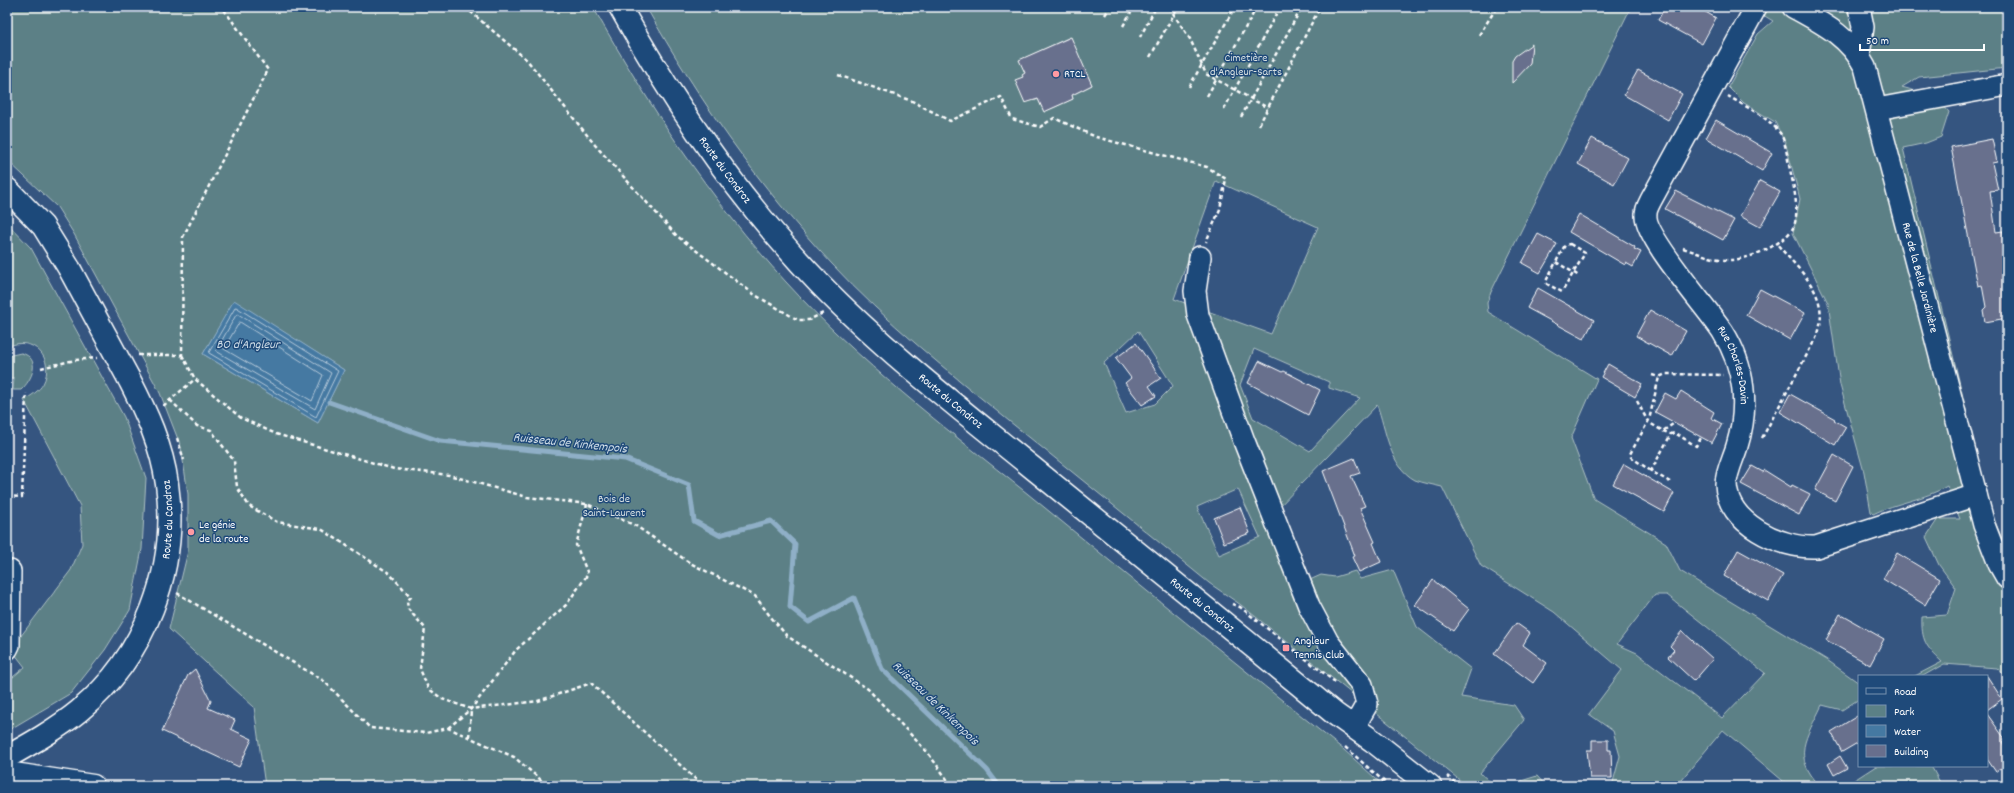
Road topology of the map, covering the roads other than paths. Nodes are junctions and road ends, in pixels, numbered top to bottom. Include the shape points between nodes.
1 (620, 7) edge
2 (1756, 7) edge
3 (1793, 7) edge
4 (1859, 7) edge
5 (1859, 55) junction
6 (2007, 85) edge
7 (1877, 109) junction
8 (7, 189) edge
9 (1200, 257) road end
10 (1976, 495) junction
11 (10, 571) dead end
12 (2007, 578) edge
13 (7, 649) edge
14 (1348, 735) junction
15 (7, 757) edge
16 (7, 773) edge
17 (46, 782) edge
18 (93, 786) edge
19 (1430, 786) edge

1 - 14 main road, Route du Condroz via 675,100 720,164 771,230 837,300 943,396 1329,709
2 - 10 street, Rue Charles-Davin via 1645,215 1661,249 1723,332 1740,369 1744,408 1742,429 1726,482 1728,501 1738,516 1775,539 1792,546 1816,547
3 - 5 street, Rue de la Belle Jardinière via 1834,30
4 - 5 street via 1863,27
5 - 7 street, Rue de la Belle Jardinière
6 - 7 street
7 - 10 street, Rue de la Belle Jardinière
8 - 15 main road, Route du Condroz, bridge via 43,226 69,268 150,420 167,484 168,533 160,587 141,634 127,657 111,679 79,711
9 - 14 street via 1195,291 1198,315 1241,434 1309,606 1328,642 1362,685 1368,704
10 - 12 street, Rue de la Belle Jardinière via 1984,525
11 - 13 street
14 - 19 main road, Route du Condroz
16 - 17 main road
17 - 18 main road

